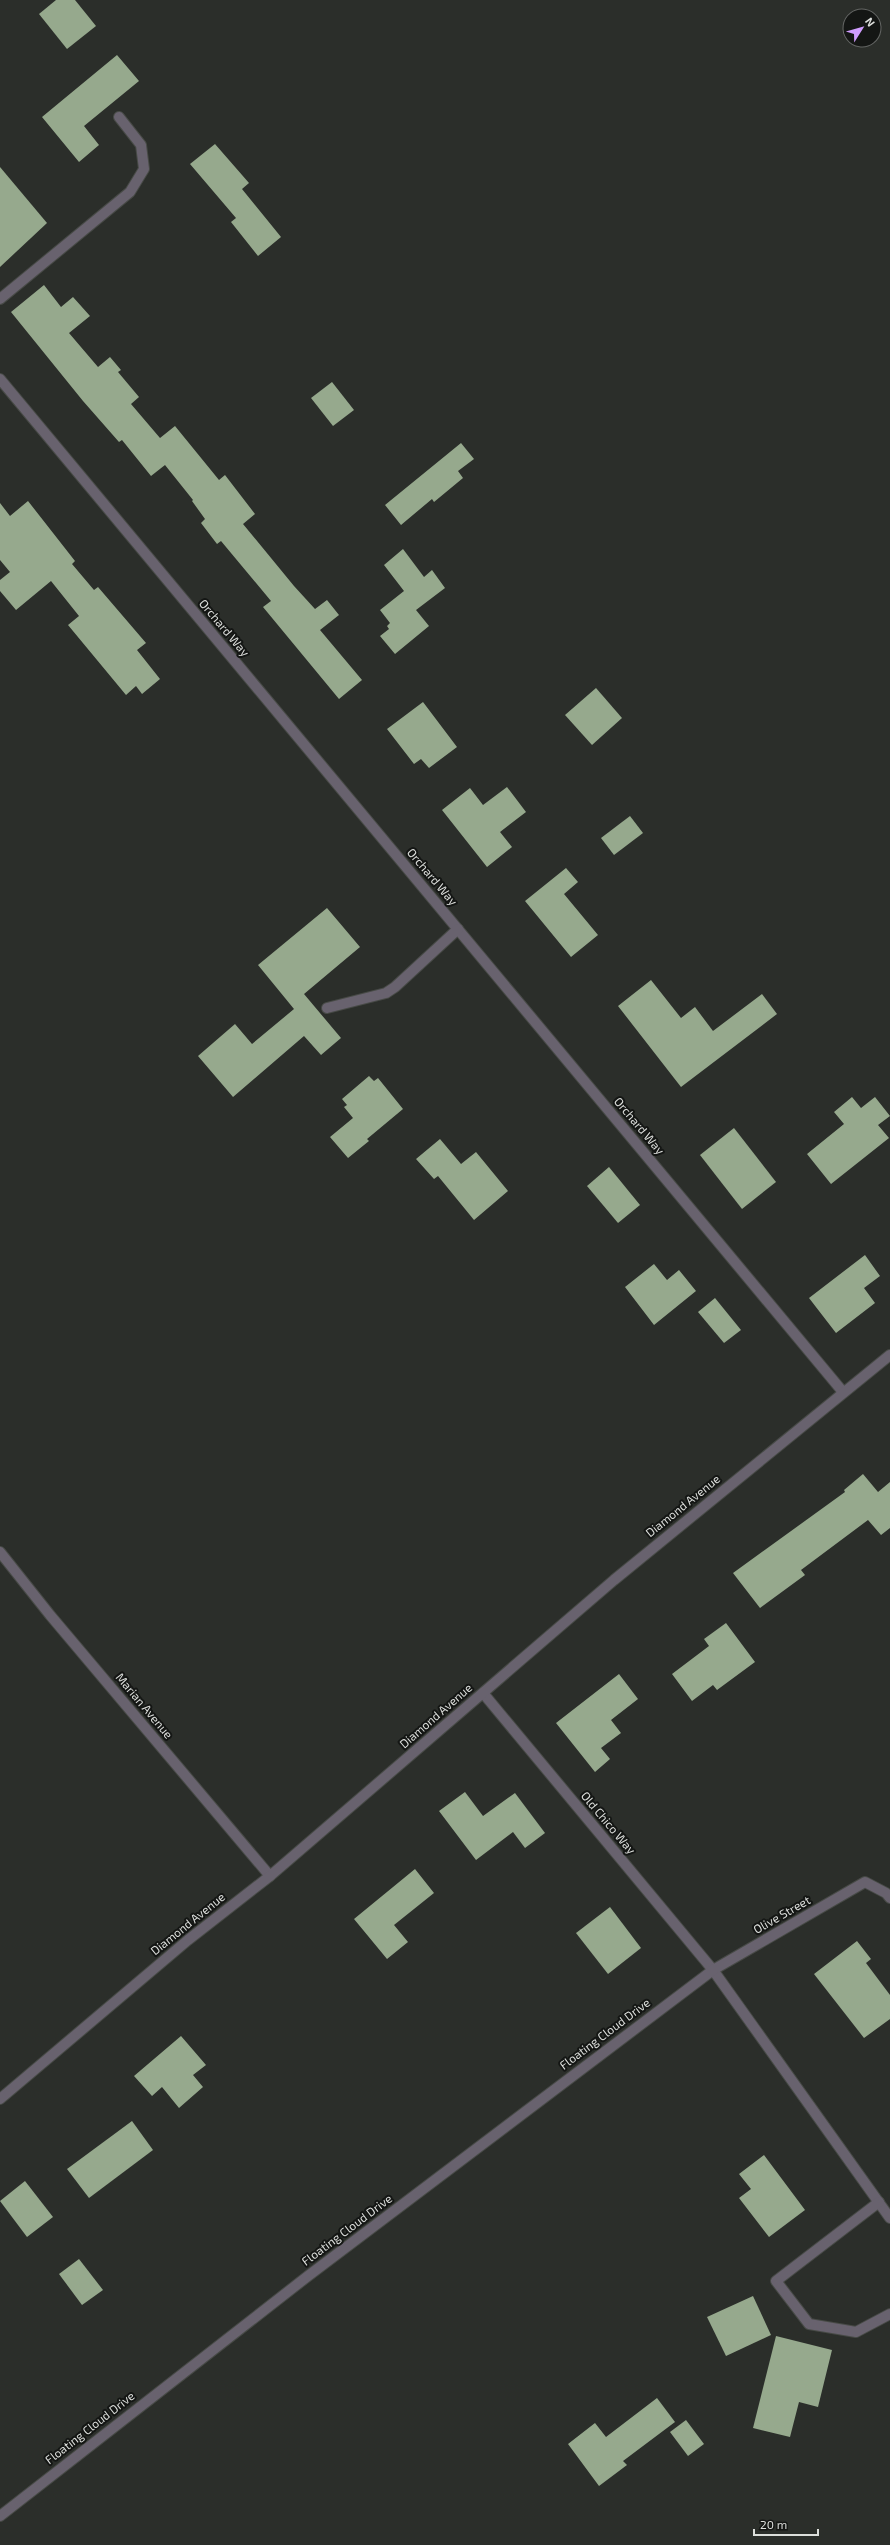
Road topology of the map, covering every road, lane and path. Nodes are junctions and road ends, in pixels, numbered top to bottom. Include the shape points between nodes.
1 (119, 117) dead end
2 (0, 299) edge
3 (0, 379) edge
4 (458, 929) junction
5 (327, 1008) dead end
6 (890, 1354) edge
7 (843, 1392) junction
8 (0, 1552) edge
9 (483, 1693) junction
10 (270, 1876) junction
11 (890, 1898) edge
12 (713, 1970) junction
13 (0, 2099) edge
14 (879, 2202) junction
15 (890, 2218) edge
16 (890, 2314) edge
17 (0, 2516) edge

1 - 2 street via 141,145 144,169 130,192
3 - 4 street, Orchard Way
4 - 5 street via 386,993
4 - 7 street, Orchard Way
6 - 7 street, Diamond Avenue
7 - 9 street, Diamond Avenue via 614,1580
8 - 10 street, Marian Avenue
9 - 10 street, Diamond Avenue
9 - 12 street, Old Chico Way
10 - 13 street, Diamond Avenue via 188,1940
11 - 12 street, Olive Street via 886,1893 865,1882
12 - 14 street, Old Chico Way
12 - 17 street, Floating Cloud Drive via 308,2276
14 - 15 street, Old Chico Way
14 - 16 street via 776,2281 809,2324 856,2332

